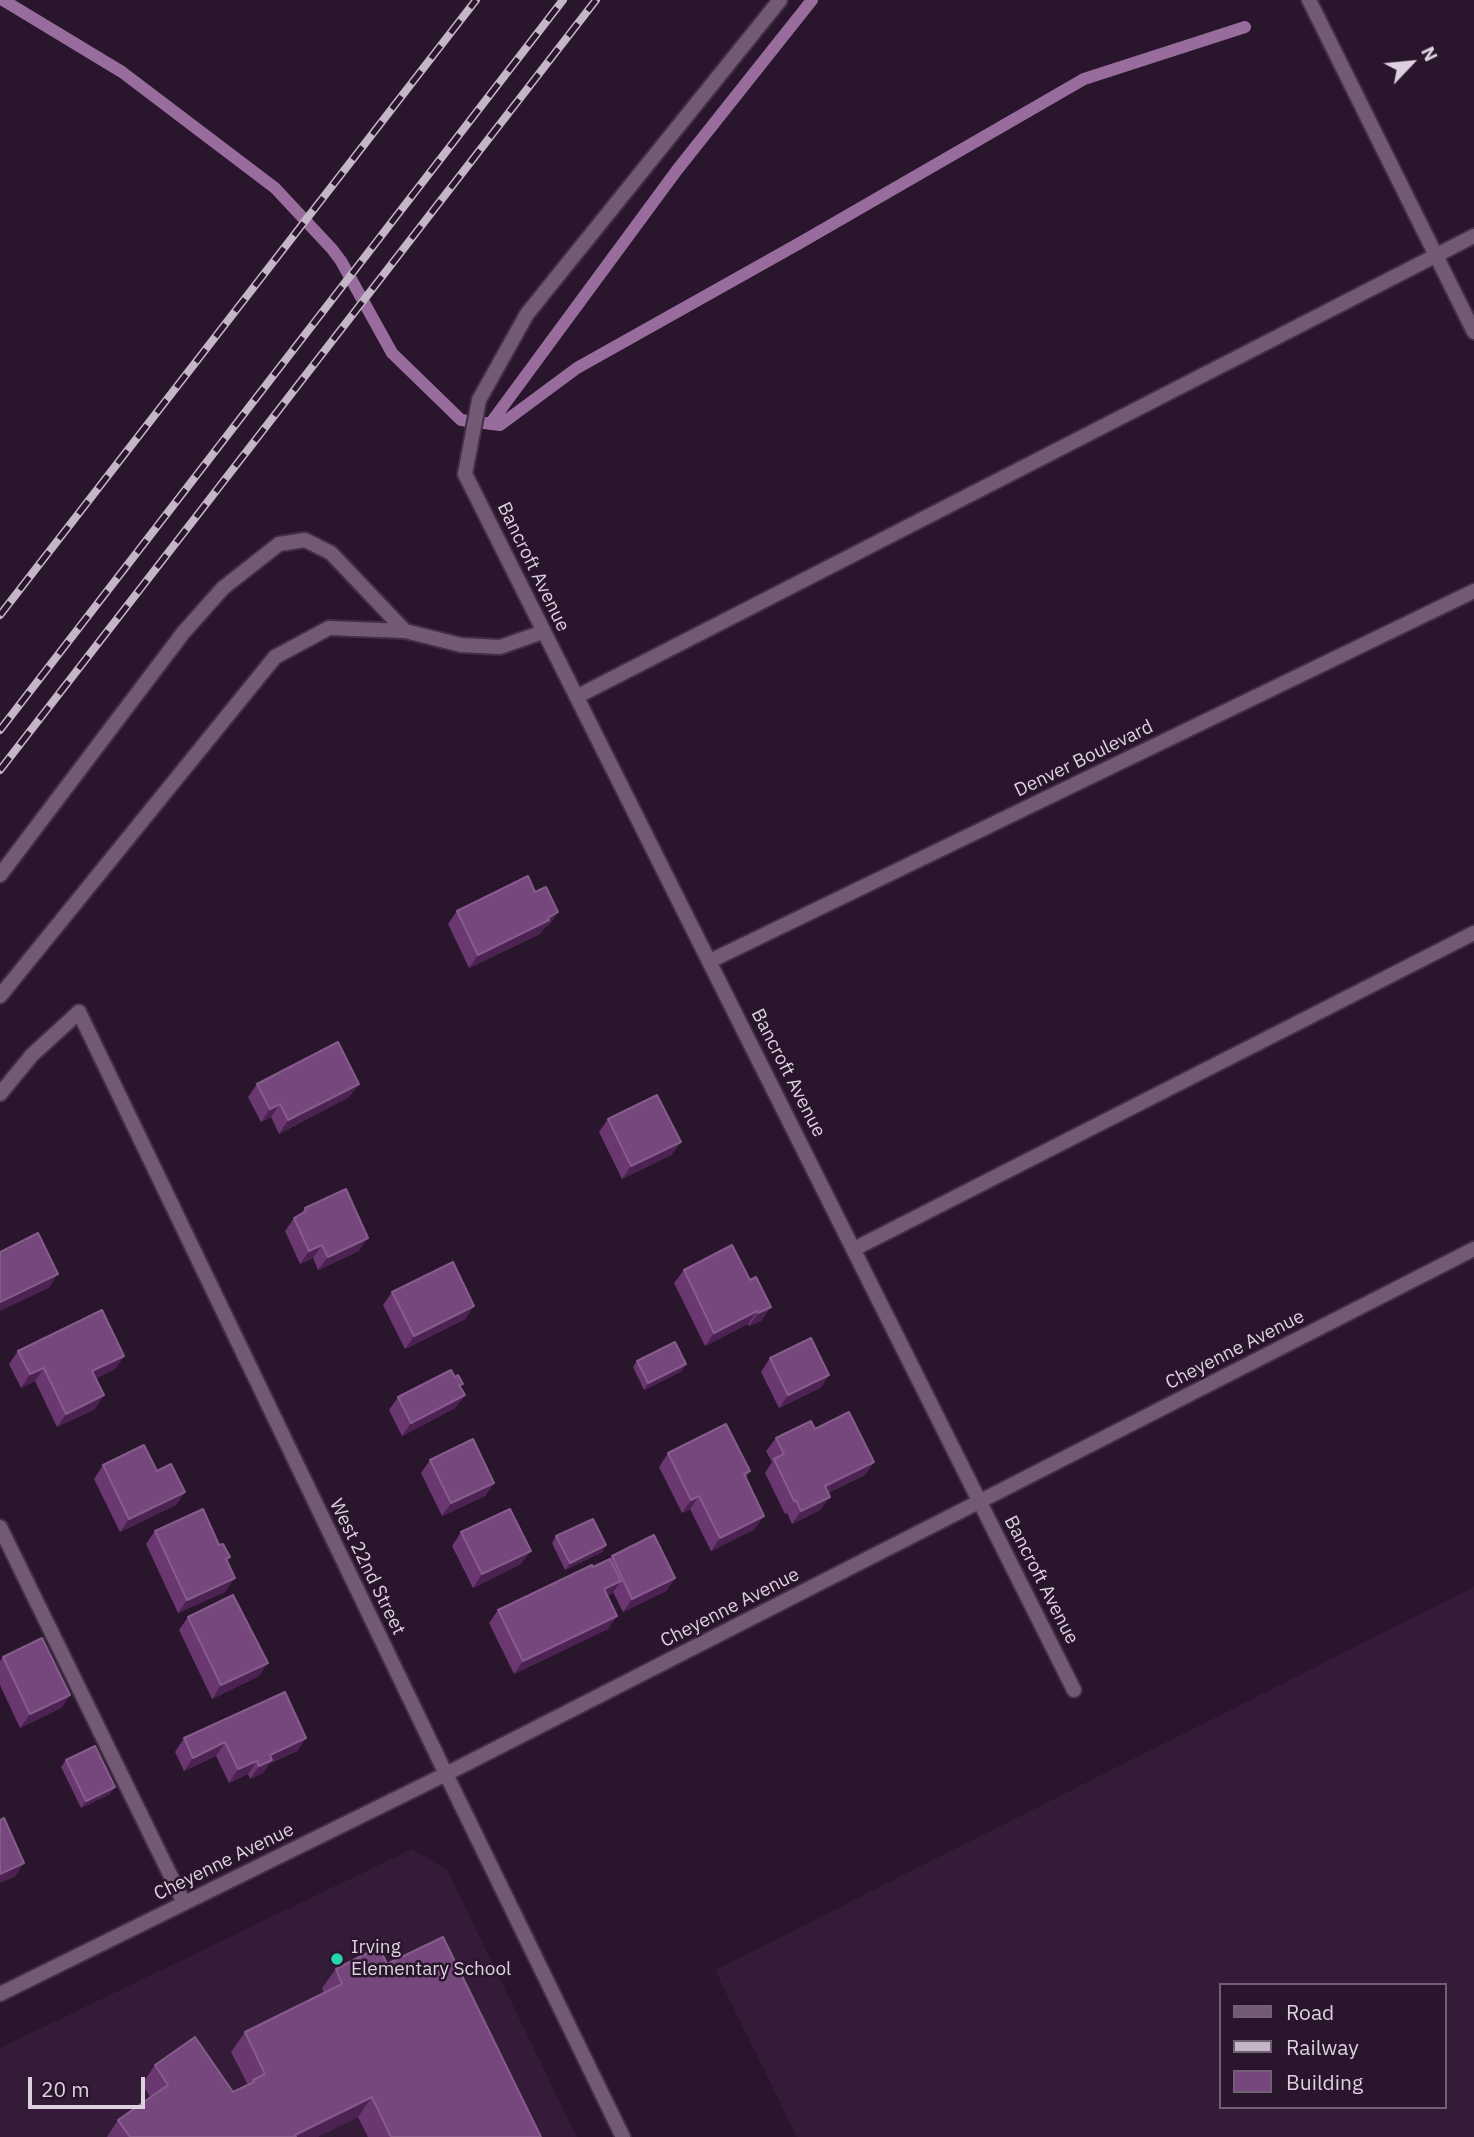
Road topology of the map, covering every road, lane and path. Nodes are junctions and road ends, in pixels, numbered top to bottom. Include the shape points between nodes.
1 (780, 0) edge
2 (1309, 0) edge
3 (1474, 236) edge
4 (1436, 255) junction
5 (1474, 332) edge
6 (1474, 591) edge
7 (405, 631) junction
8 (543, 632) junction
9 (578, 696) junction
10 (0, 875) edge
11 (1474, 933) edge
12 (710, 961) junction
13 (0, 996) edge
14 (0, 1094) edge
15 (1474, 1249) edge
16 (854, 1250) junction
17 (980, 1502) junction
18 (0, 1527) edge
19 (1074, 1690) dead end
20 (446, 1774) junction
21 (184, 1903) junction
22 (0, 1994) edge
23 (623, 2137) edge

1 - 8 street, Bancroft Avenue via 527,314 479,400 465,474
2 - 4 street
3 - 4 street
4 - 5 street
4 - 9 street
6 - 12 street, Denver Boulevard
7 - 8 street via 461,645 500,647
7 - 10 street via 331,553 305,540 279,544 223,588 183,633
7 - 13 street via 329,628 275,657
8 - 9 street, Bancroft Avenue
9 - 12 street, Bancroft Avenue
11 - 16 street
12 - 16 street, Bancroft Avenue
14 - 20 street, West 22nd Street via 32,1055 79,1012
15 - 17 street, Cheyenne Avenue
16 - 17 street, Bancroft Avenue
17 - 19 street, Bancroft Avenue
17 - 20 street, Cheyenne Avenue
18 - 21 street
20 - 21 street, Cheyenne Avenue
20 - 23 street, West 22nd Street
21 - 22 street, Cheyenne Avenue

